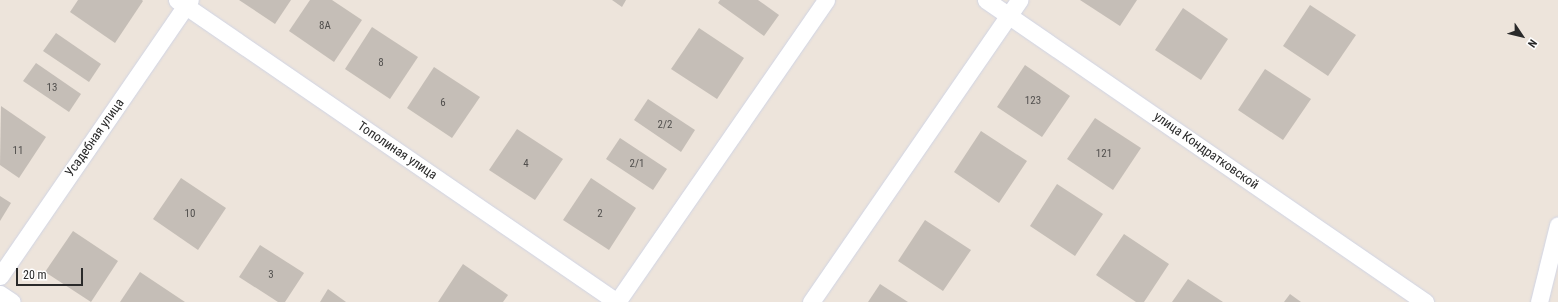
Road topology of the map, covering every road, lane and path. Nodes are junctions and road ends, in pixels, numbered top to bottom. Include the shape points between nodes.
1 (826, 0) edge
2 (986, 0) edge
3 (1019, 0) edge
4 (184, 2) edge
5 (1008, 16) junction
6 (1558, 225) edge
7 (0, 276) edge
8 (0, 294) edge
9 (12, 302) edge
10 (617, 302) edge
11 (811, 302) edge
12 (1425, 302) edge
13 (1539, 302) edge

1 - 10 street
2 - 5 street, улица Кондратковской
3 - 5 street
4 - 7 street, Усадебная улица
4 - 10 street, Тополиная улица
5 - 11 street
5 - 12 street, улица Кондратковской
6 - 13 street
8 - 9 street

